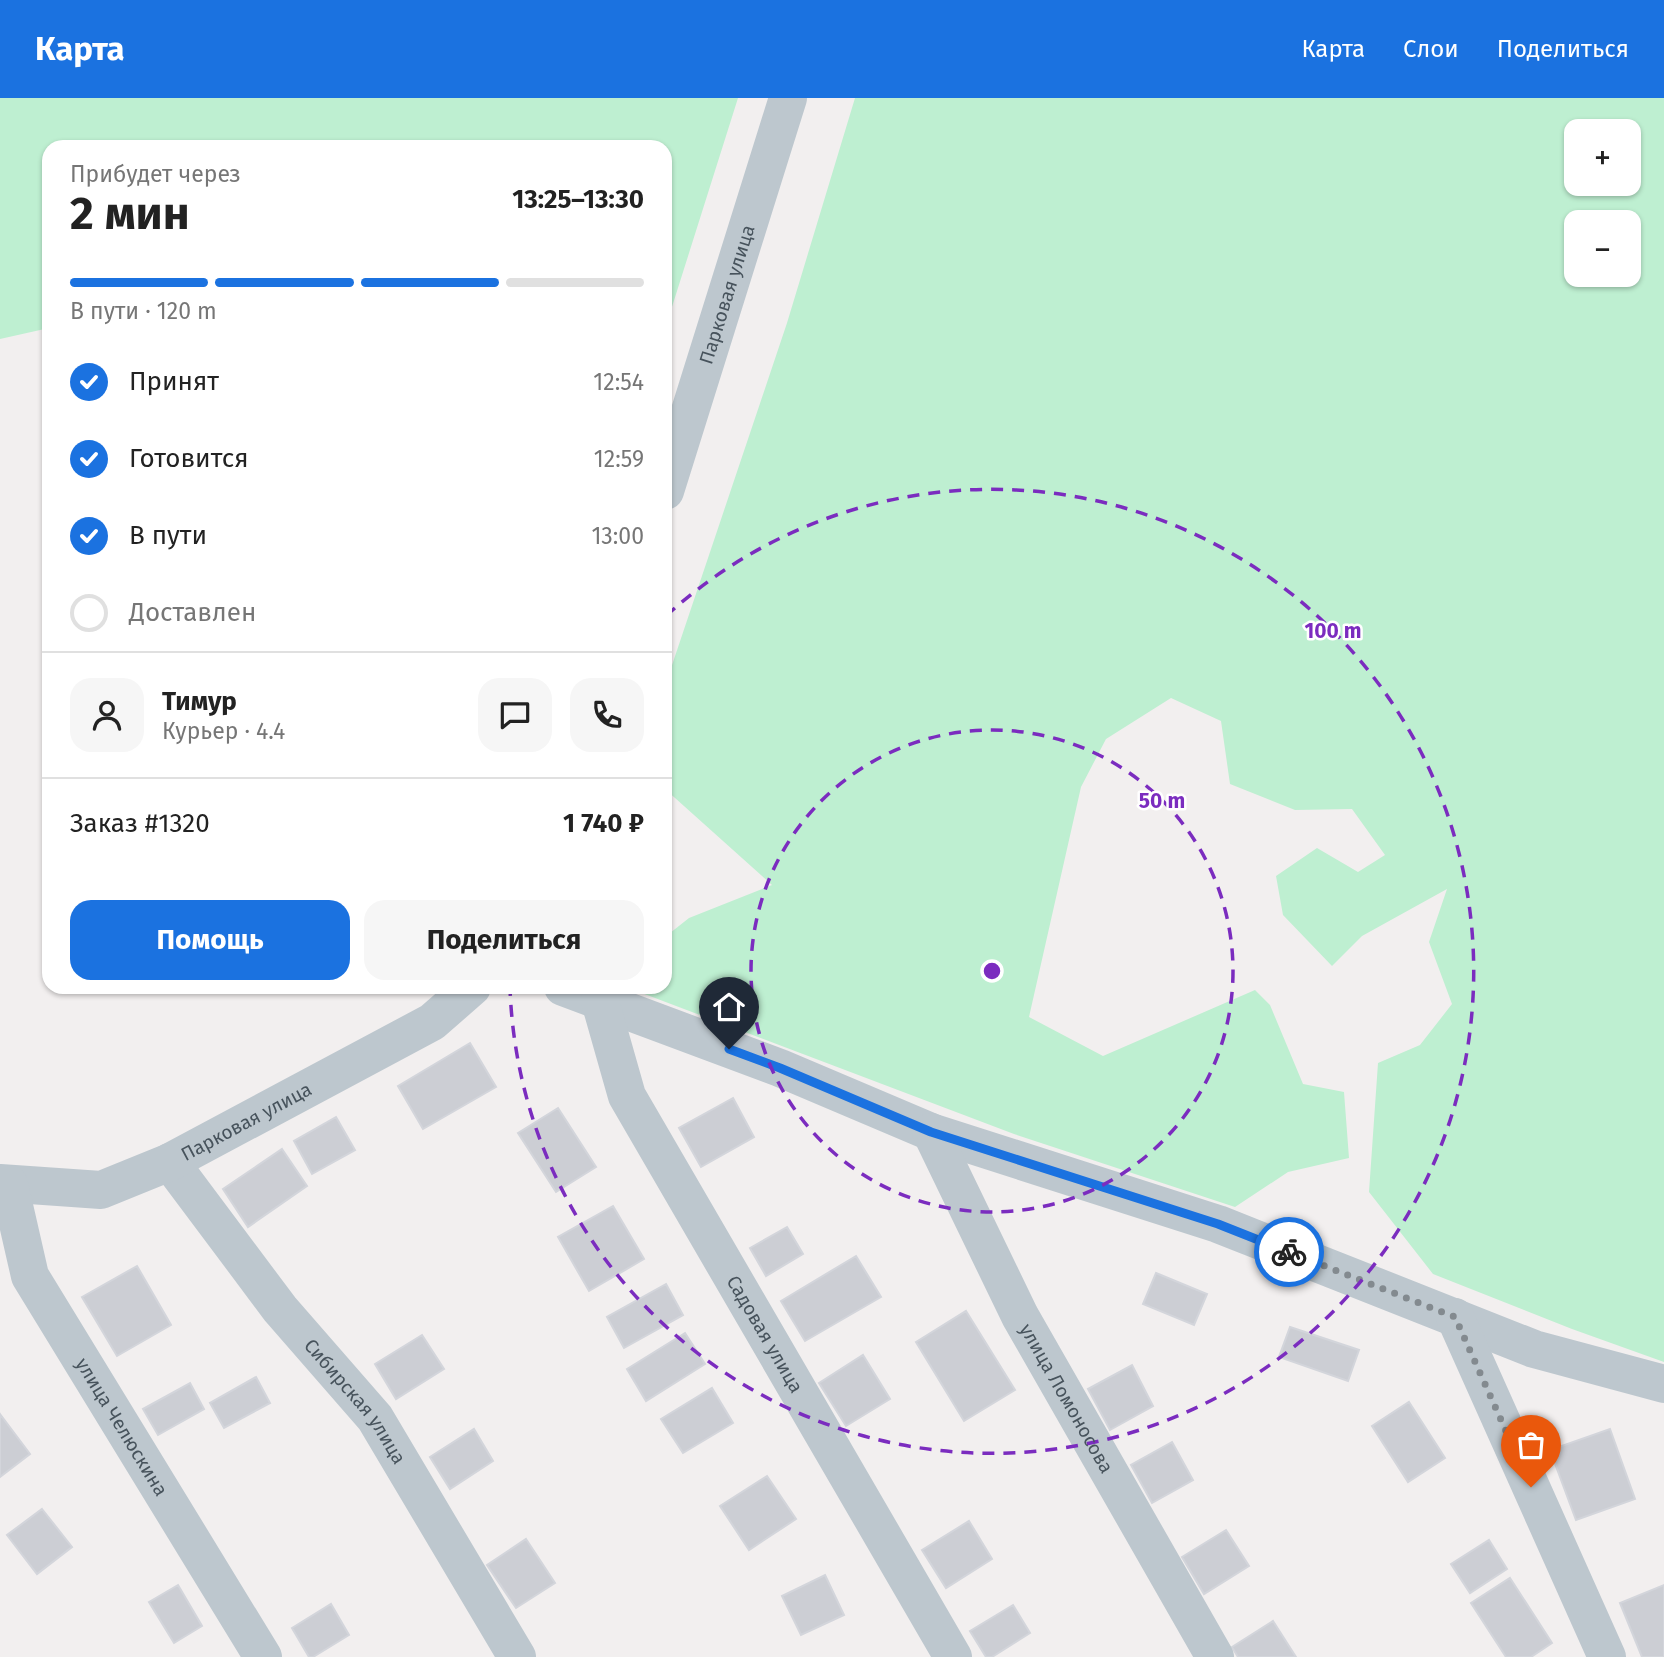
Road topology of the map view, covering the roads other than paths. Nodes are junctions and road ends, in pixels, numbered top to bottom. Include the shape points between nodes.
1 (788, 98) edge
2 (672, 469) edge
3 (464, 994) edge
4 (582, 994) edge
5 (600, 1001) junction
6 (931, 1132) junction
7 (170, 1162) junction
8 (5, 1184) edge
9 (1455, 1317) junction
10 (1664, 1384) edge
11 (263, 1657) edge
12 (517, 1657) edge
13 (953, 1657) edge
14 (1215, 1657) edge
15 (1607, 1657) edge

1 - 2 street, Парковая улица
3 - 7 street, Парковая улица via 432,1022
4 - 5 street
5 - 6 street via 780,1068
5 - 13 street, Садовая улица via 627,1096
6 - 9 street via 1218,1224
6 - 14 street, улица Ломоносова via 1020,1316
7 - 8 street, Парковая улица via 101,1190
7 - 12 street, Сибирская улица via 279,1309 375,1418
8 - 11 street, улица Челюскина via 30,1276
9 - 10 street via 1534,1349
9 - 15 street

